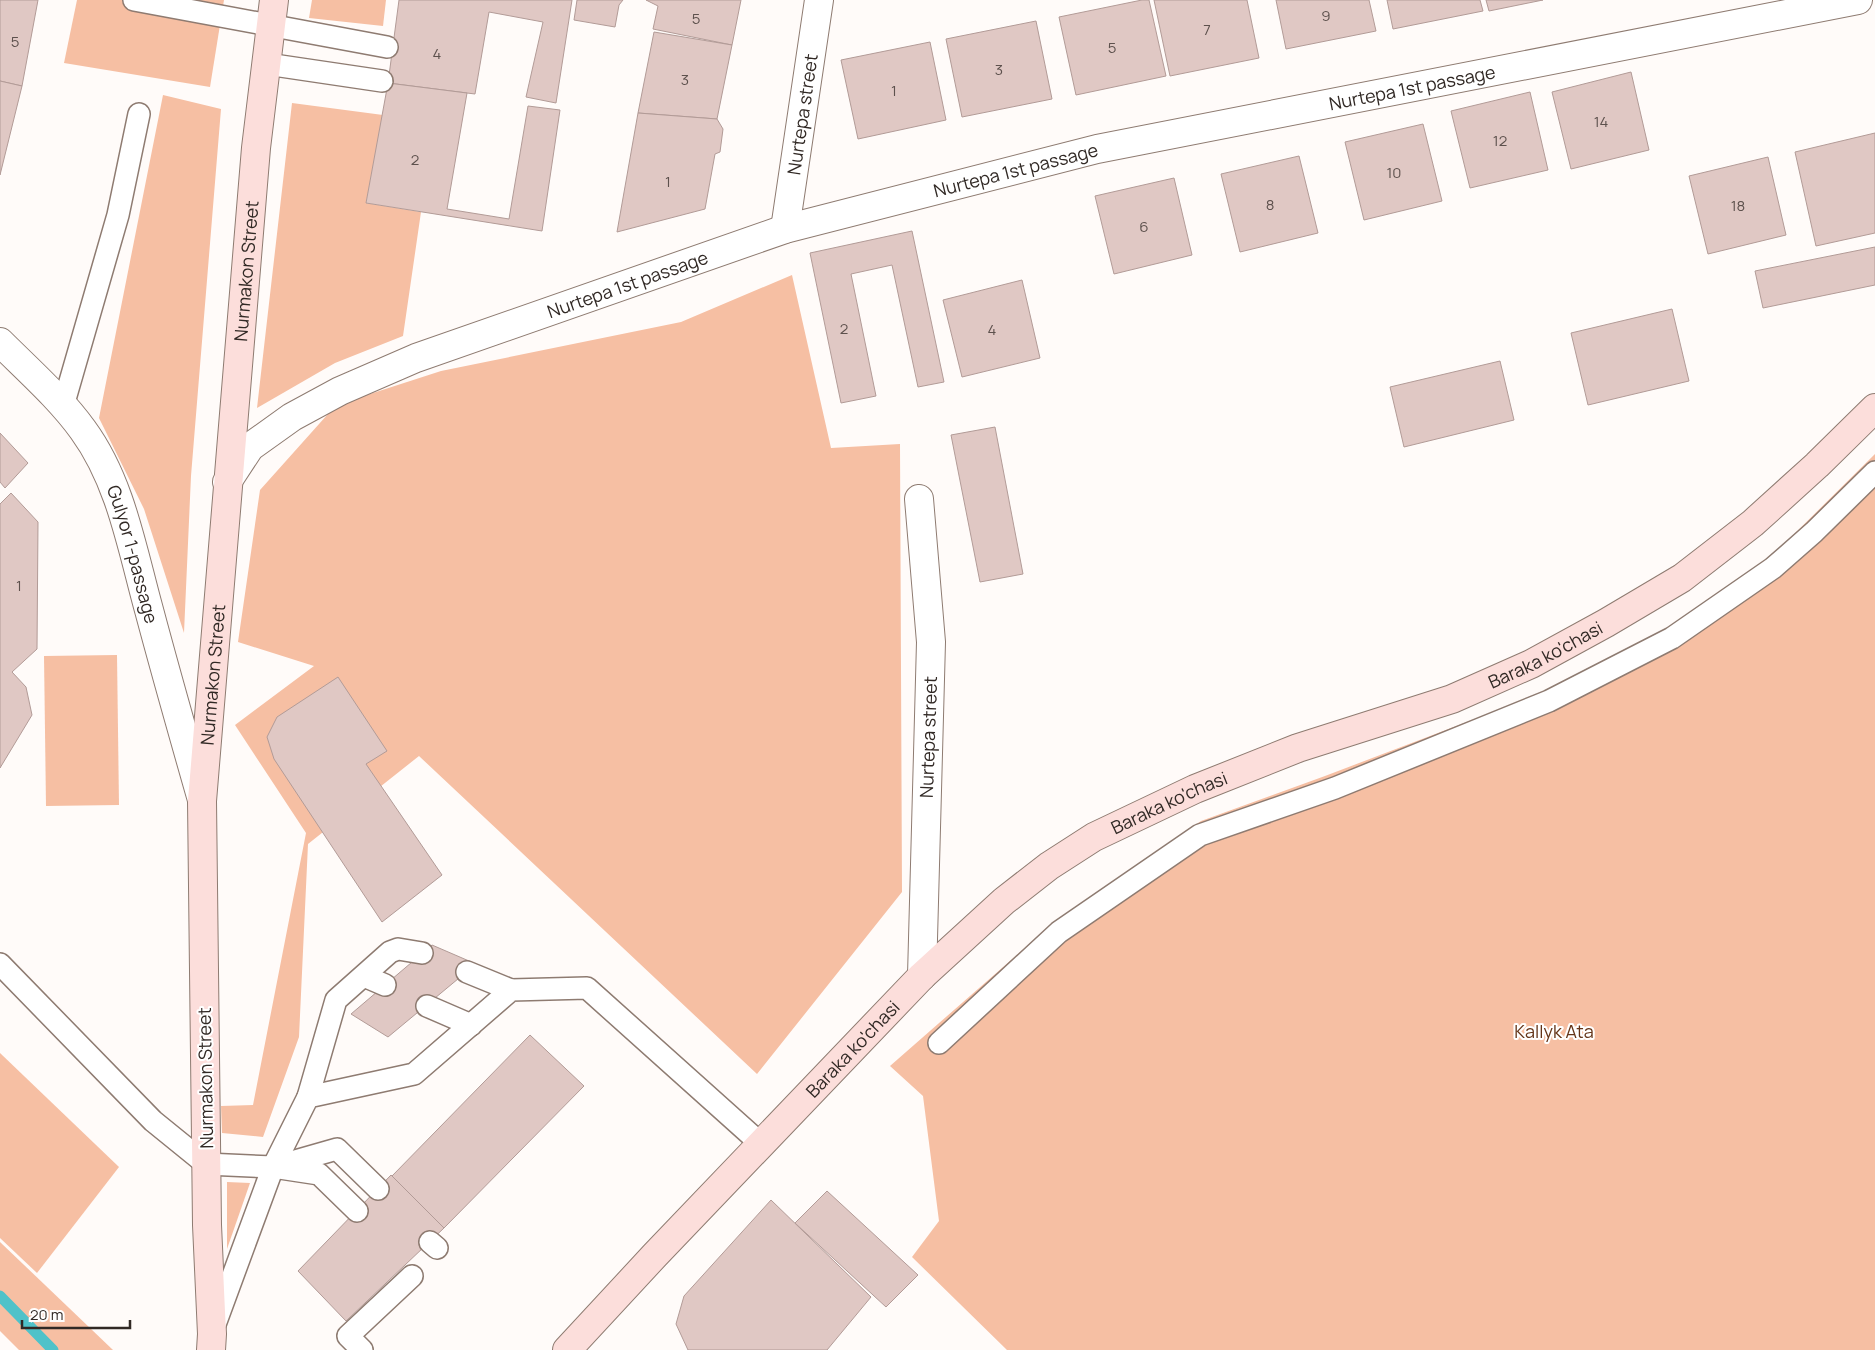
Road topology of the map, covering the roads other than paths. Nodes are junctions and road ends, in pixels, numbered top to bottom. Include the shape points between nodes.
1 (134, 0) edge
2 (274, 0) edge
3 (819, 0) edge
4 (1858, 0) edge
5 (271, 27) junction
6 (387, 48) dead end
7 (267, 64) junction
8 (382, 81) dead end
9 (138, 114) dead end
10 (785, 229) junction
11 (0, 342) edge
12 (63, 406) junction
13 (1875, 408) edge
14 (1873, 476) edge
15 (227, 482) junction
16 (919, 499) dead end
17 (202, 801) junction
18 (422, 952) dead end
19 (0, 964) edge
20 (467, 972) dead end
21 (364, 976) junction
22 (922, 976) junction
23 (386, 984) dead end
24 (511, 990) junction
25 (427, 1006) dead end
26 (471, 1025) junction
27 (939, 1043) dead end
28 (308, 1097) junction
29 (761, 1144) junction
30 (206, 1164) junction
31 (273, 1167) junction
32 (378, 1189) dead end
33 (357, 1211) dead end
34 (412, 1269) dead end
35 (211, 1342) edge
36 (362, 1350) edge
37 (567, 1350) edge

1 - 5 lane
2 - 5 main road, Nurmakon Street
3 - 10 street, Nurtepa street
4 - 10 street, Nurtepa 1st passage via 1097,149
5 - 6 lane
5 - 7 main road, Nurmakon Street
7 - 8 lane
7 - 15 main road, Nurmakon Street via 256,148
9 - 12 lane via 118,215
10 - 15 street, Nurtepa 1st passage via 416,358 340,391 292,417 250,446
11 - 12 street, Gulyor 1-passage
12 - 17 street, Gulyor 1-passage via 99,456 123,513
13 - 22 main road, Baraka ko'chasi via 1753,523 1682,578 1615,618 1531,664 1452,699 1298,748 1195,789 1094,837 1004,901
14 - 27 lane via 1773,568 1672,638 1550,701 1335,788 1200,835 1059,932
15 - 17 main road, Nurmakon Street
16 - 22 street, Nurtepa street via 931,642
17 - 30 main road, Nurmakon Street
18 - 21 lane via 398,949 390,952
19 - 30 lane via 153,1121
20 - 24 lane
21 - 23 lane
21 - 28 lane via 336,1000
22 - 29 main road, Baraka ko'chasi
24 - 26 lane
24 - 29 lane via 587,988
25 - 26 lane
26 - 28 lane via 414,1074
28 - 31 lane
29 - 37 main road, Baraka ko'chasi
30 - 31 lane
30 - 35 main road, Nurmakon Street
31 - 32 lane via 337,1149
31 - 33 lane via 319,1174
31 - 35 lane
34 - 36 lane via 348,1336

